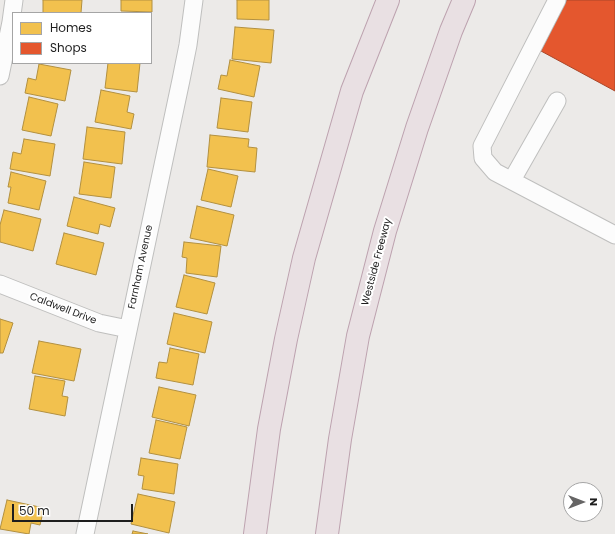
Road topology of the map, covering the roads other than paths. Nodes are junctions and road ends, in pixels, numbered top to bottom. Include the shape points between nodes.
1 (14, 0) edge
2 (194, 0) edge
3 (383, 0) edge
4 (388, 0) edge
5 (464, 0) edge
6 (557, 0) edge
7 (13, 12) edge
8 (12, 22) edge
9 (0, 76) edge
10 (352, 90) junction
11 (557, 101) dead end
12 (512, 180) junction
13 (615, 236) edge
14 (0, 284) edge
15 (128, 329) junction
16 (85, 534) edge
17 (255, 534) edge
18 (326, 534) edge

1 - 7 street
2 - 15 street, Farnham Avenue via 181,80
3 - 10 highway
4 - 10 highway
5 - 18 highway, Westside Freeway via 417,128 385,231 360,328
6 - 12 street via 482,146 483,158 495,172
8 - 9 street
10 - 17 highway via 304,258 287,332
11 - 12 street
12 - 13 street
14 - 15 street, Caldwell Drive via 99,323
15 - 16 street, Farnham Avenue

